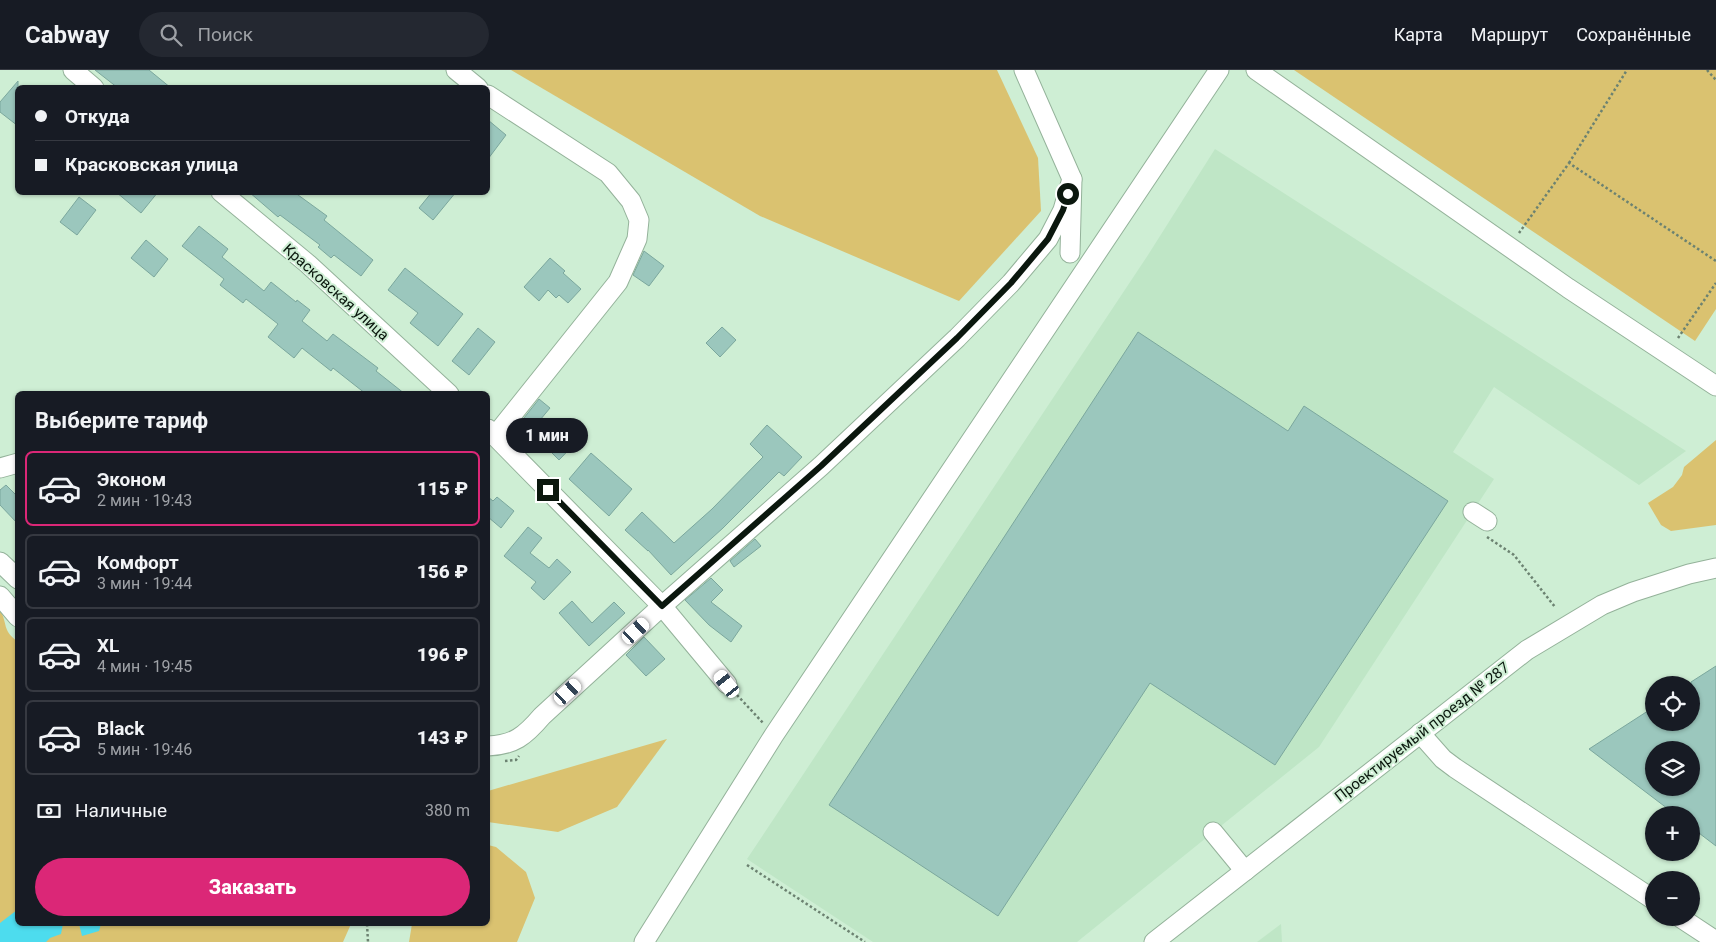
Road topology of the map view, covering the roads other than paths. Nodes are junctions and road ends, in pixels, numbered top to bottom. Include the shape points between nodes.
1 (73, 70) edge
2 (456, 70) edge
3 (1024, 70) edge
4 (1220, 70) edge
5 (1256, 70) edge
6 (90, 85) edge
7 (474, 85) edge
8 (490, 96) edge
9 (1072, 179) junction
10 (225, 195) edge
11 (1070, 253) dead end
12 (1716, 386) edge
13 (446, 391) edge
14 (491, 432) edge
15 (15, 464) edge
16 (0, 468) edge
17 (1, 566) edge
18 (1716, 568) edge
19 (15, 577) edge
20 (0, 596) edge
21 (662, 606) junction
22 (15, 614) edge
23 (727, 684) road end
24 (1420, 733) junction
25 (490, 746) edge
26 (1209, 835) dead end
27 (1240, 875) junction
28 (1645, 894) edge
29 (1693, 926) edge
30 (1716, 941) edge
31 (644, 942) edge
32 (1154, 942) edge

1 - 6 street
2 - 7 street
3 - 9 street
4 - 31 street via 774,735
5 - 12 street via 1568,288
8 - 14 street via 608,173 632,201 639,220 637,239 618,282
9 - 11 street
9 - 21 street via 1063,210 1048,239 1011,283 821,466
10 - 13 street, Красковская улица via 308,264
14 - 21 street
15 - 16 street
17 - 19 street
18 - 24 street, Проектируемый проезд № 287 via 1633,592 1568,623 1527,650
20 - 22 street
21 - 23 street
21 - 25 street via 542,716 528,733 500,746
24 - 27 street, Проектируемый проезд № 287
24 - 28 street via 1455,768
26 - 27 street
27 - 32 street, Проектируемый проезд № 287
29 - 30 street

